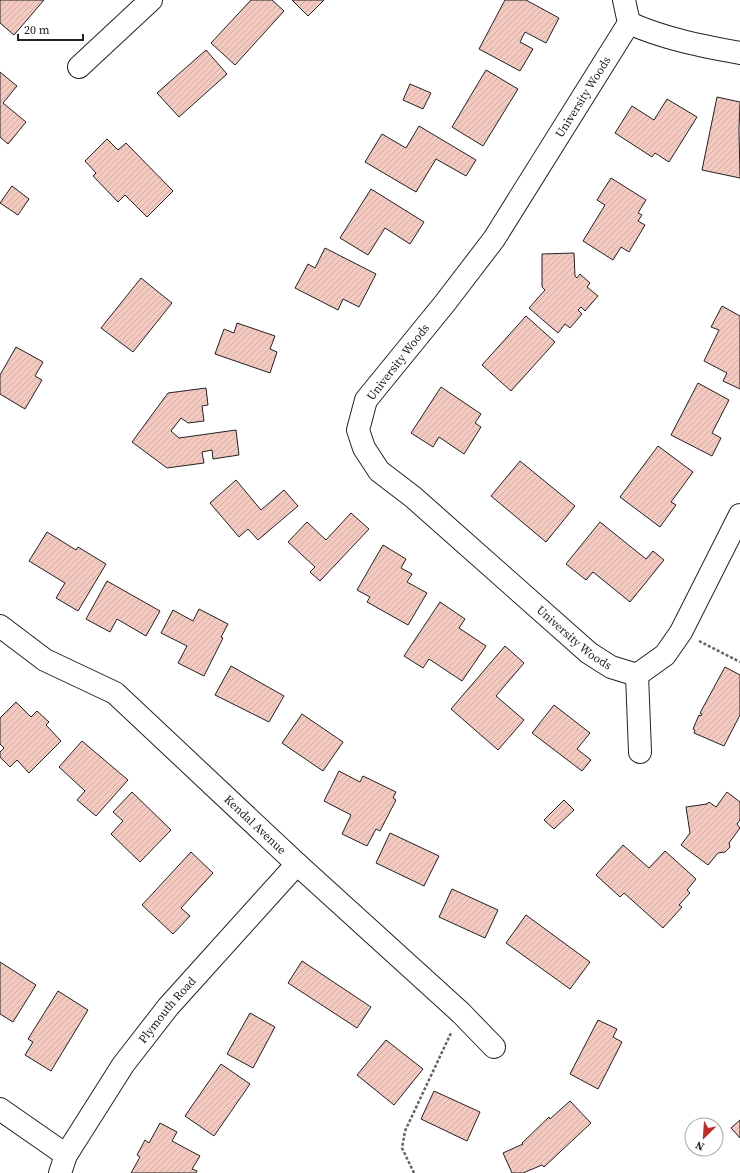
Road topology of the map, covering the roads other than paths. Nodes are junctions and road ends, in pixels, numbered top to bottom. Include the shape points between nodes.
1 (151, 0) edge
2 (624, 0) edge
3 (629, 23) junction
4 (740, 53) edge
5 (79, 68) dead end
6 (740, 515) edge
7 (0, 626) edge
8 (637, 675) junction
9 (640, 752) dead end
10 (297, 864) junction
11 (494, 1047) dead end
12 (0, 1109) edge
13 (63, 1164) edge

1 - 5 street
2 - 3 street
3 - 4 street via 653,34 690,44
3 - 8 street, University Woods via 494,239 366,400 358,430 364,448 379,471 413,497 589,653 611,667
6 - 8 street via 681,632 665,655
7 - 10 street, Kendal Avenue via 45,660 115,693
8 - 9 street
10 - 11 street, Kendal Avenue via 461,1013
10 - 13 street, Plymouth Road via 168,1007 123,1065
12 - 13 street

